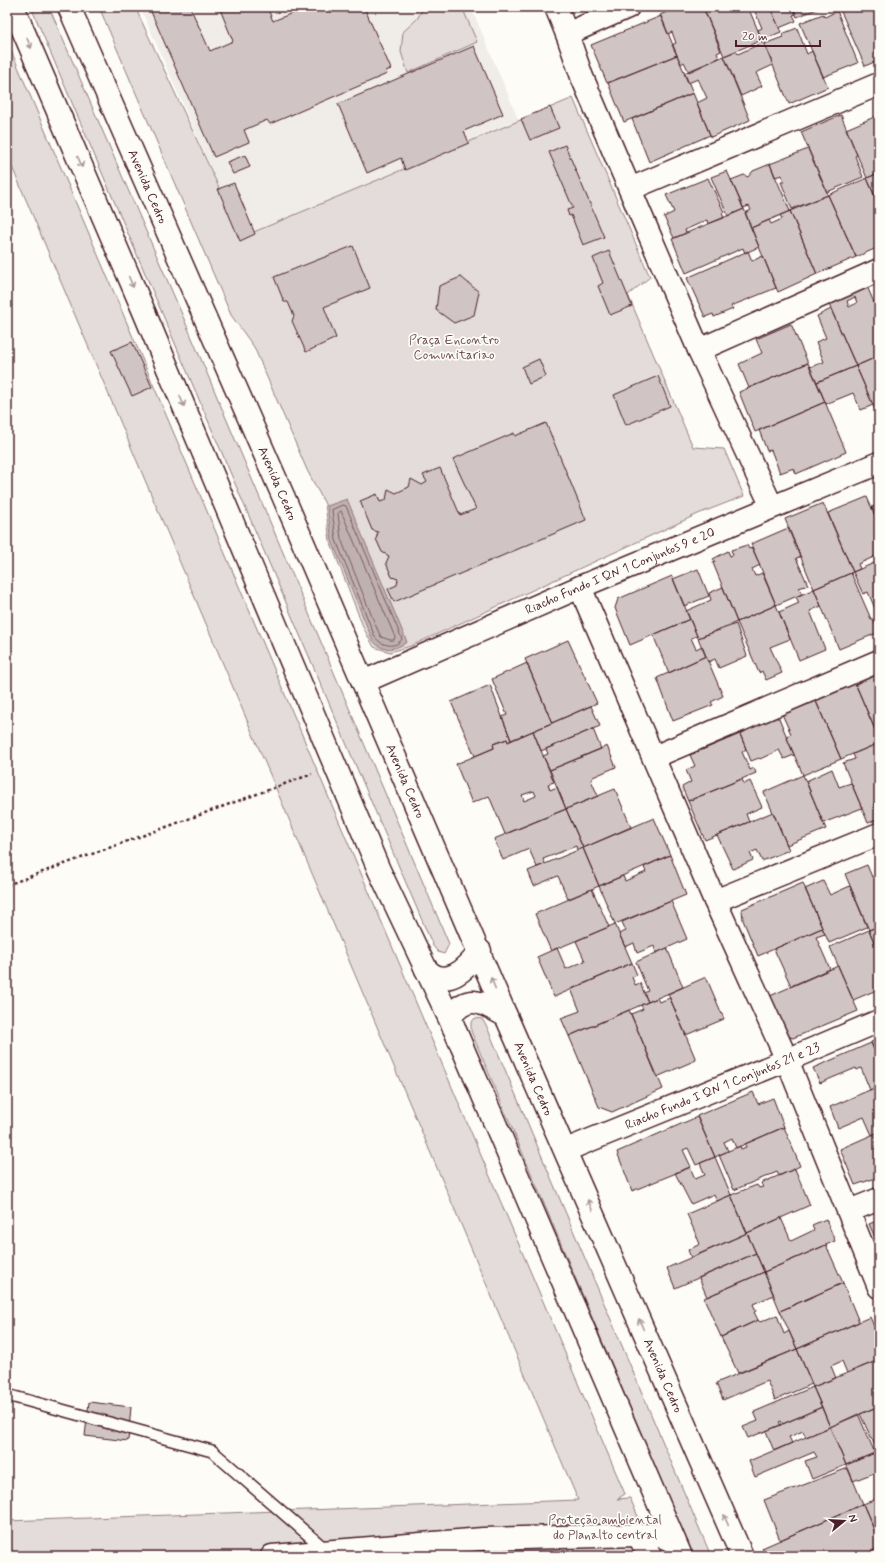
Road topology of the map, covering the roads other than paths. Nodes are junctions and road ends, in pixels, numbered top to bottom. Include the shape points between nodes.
1 (13, 7) edge
2 (69, 7) edge
3 (556, 7) edge
4 (628, 7) edge
5 (567, 34) junction
6 (879, 84) edge
7 (630, 189) junction
8 (879, 270) edge
9 (699, 350) junction
10 (879, 463) edge
11 (772, 507) junction
12 (580, 587) junction
13 (879, 661) edge
14 (363, 682) junction
15 (654, 758) junction
16 (879, 834) edge
17 (715, 901) junction
18 (480, 951) junction
19 (426, 969) junction
20 (506, 1016) junction
21 (879, 1021) edge
22 (454, 1028) junction
23 (787, 1060) junction
24 (566, 1150) junction
25 (879, 1199) edge
26 (849, 1211) junction
27 (879, 1287) edge
28 (7, 1395) edge
29 (656, 1500) junction
30 (638, 1535) junction
31 (677, 1549) edge
32 (328, 1552) junction
33 (272, 1556) edge
34 (650, 1556) edge
35 (742, 1556) edge

1 -> 19 street via 379,870
2 - 14 street, Avenida Cedro
3 - 5 street
4 - 5 street
5 - 7 street via 582,77
6 - 7 street
7 - 9 street
8 - 9 street
9 - 11 street
10 - 11 street, Riacho Fundo I QN 1 Conjuntos 9 e 20
11 - 12 street, Riacho Fundo I QN 1 Conjuntos 9 e 20
12 - 14 street, Riacho Fundo I QN 1 Conjuntos 9 e 20
12 - 15 street
13 - 15 street
14 - 18 street, Avenida Cedro
15 - 17 street
16 - 17 street
17 - 23 street
18 - 19 street via 468,967 459,973 442,978 434,977
20 -> 18 street, Avenida Cedro
19 - 22 street
20 - 22 street via 485,1003 469,1003 456,1009 450,1017
20 - 24 street, Avenida Cedro
21 - 23 street, Riacho Fundo I QN 1 Conjuntos 21 e 23
22 - 29 street
23 - 24 street, Riacho Fundo I QN 1 Conjuntos 21 e 23
23 - 26 street
35 -> 24 street, Avenida Cedro
25 - 26 street
26 - 27 street
28 - 32 lane via 212,1451
29 - 30 street via 651,1519
29 - 31 street
30 - 31 street via 657,1535
30 - 32 street via 483,1540
30 - 34 street
32 - 33 street

